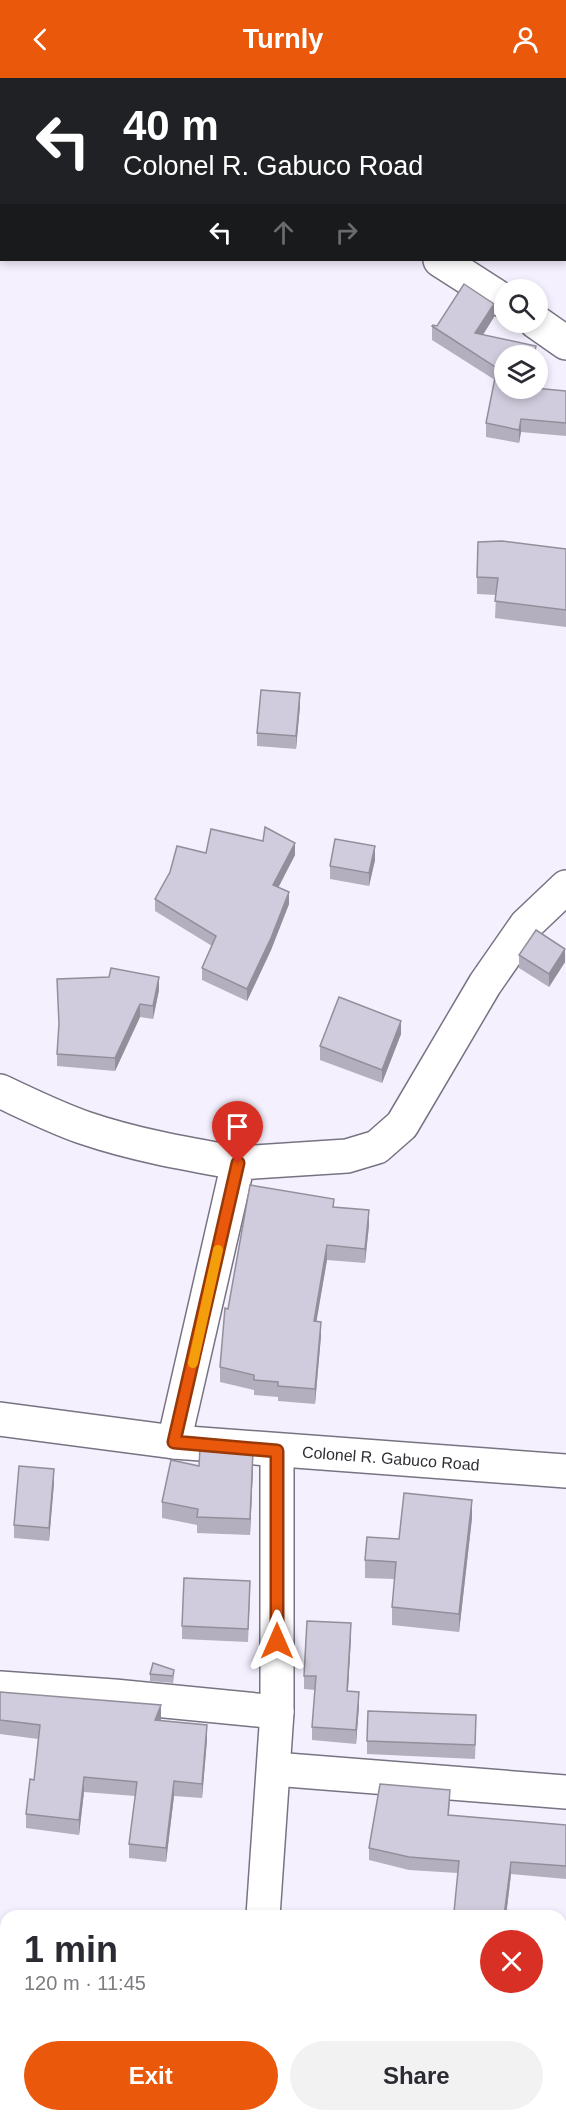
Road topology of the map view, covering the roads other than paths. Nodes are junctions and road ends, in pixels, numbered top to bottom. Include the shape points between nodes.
1 (442, 261) edge
2 (494, 295) edge
3 (548, 330) edge
4 (566, 343) edge
5 (566, 887) edge
6 (0, 1091) edge
7 (238, 1163) junction
8 (0, 1419) edge
9 (174, 1442) junction
10 (277, 1451) junction
11 (566, 1471) edge
12 (0, 1688) edge
13 (278, 1712) junction
14 (274, 1769) junction
15 (566, 1792) edge
16 (263, 1910) edge

1 - 2 street
3 - 4 street
5 - 7 street via 526,925 485,984 402,1125 377,1147 347,1156
6 - 7 street via 85,1128 167,1150
7 - 9 street
8 - 9 street, Colonel R. Gabuco Road
9 - 10 street, Colonel R. Gabuco Road
10 - 11 street, Colonel R. Gabuco Road
10 - 13 street
12 - 13 street
13 - 14 street
14 - 15 street
14 - 16 street

